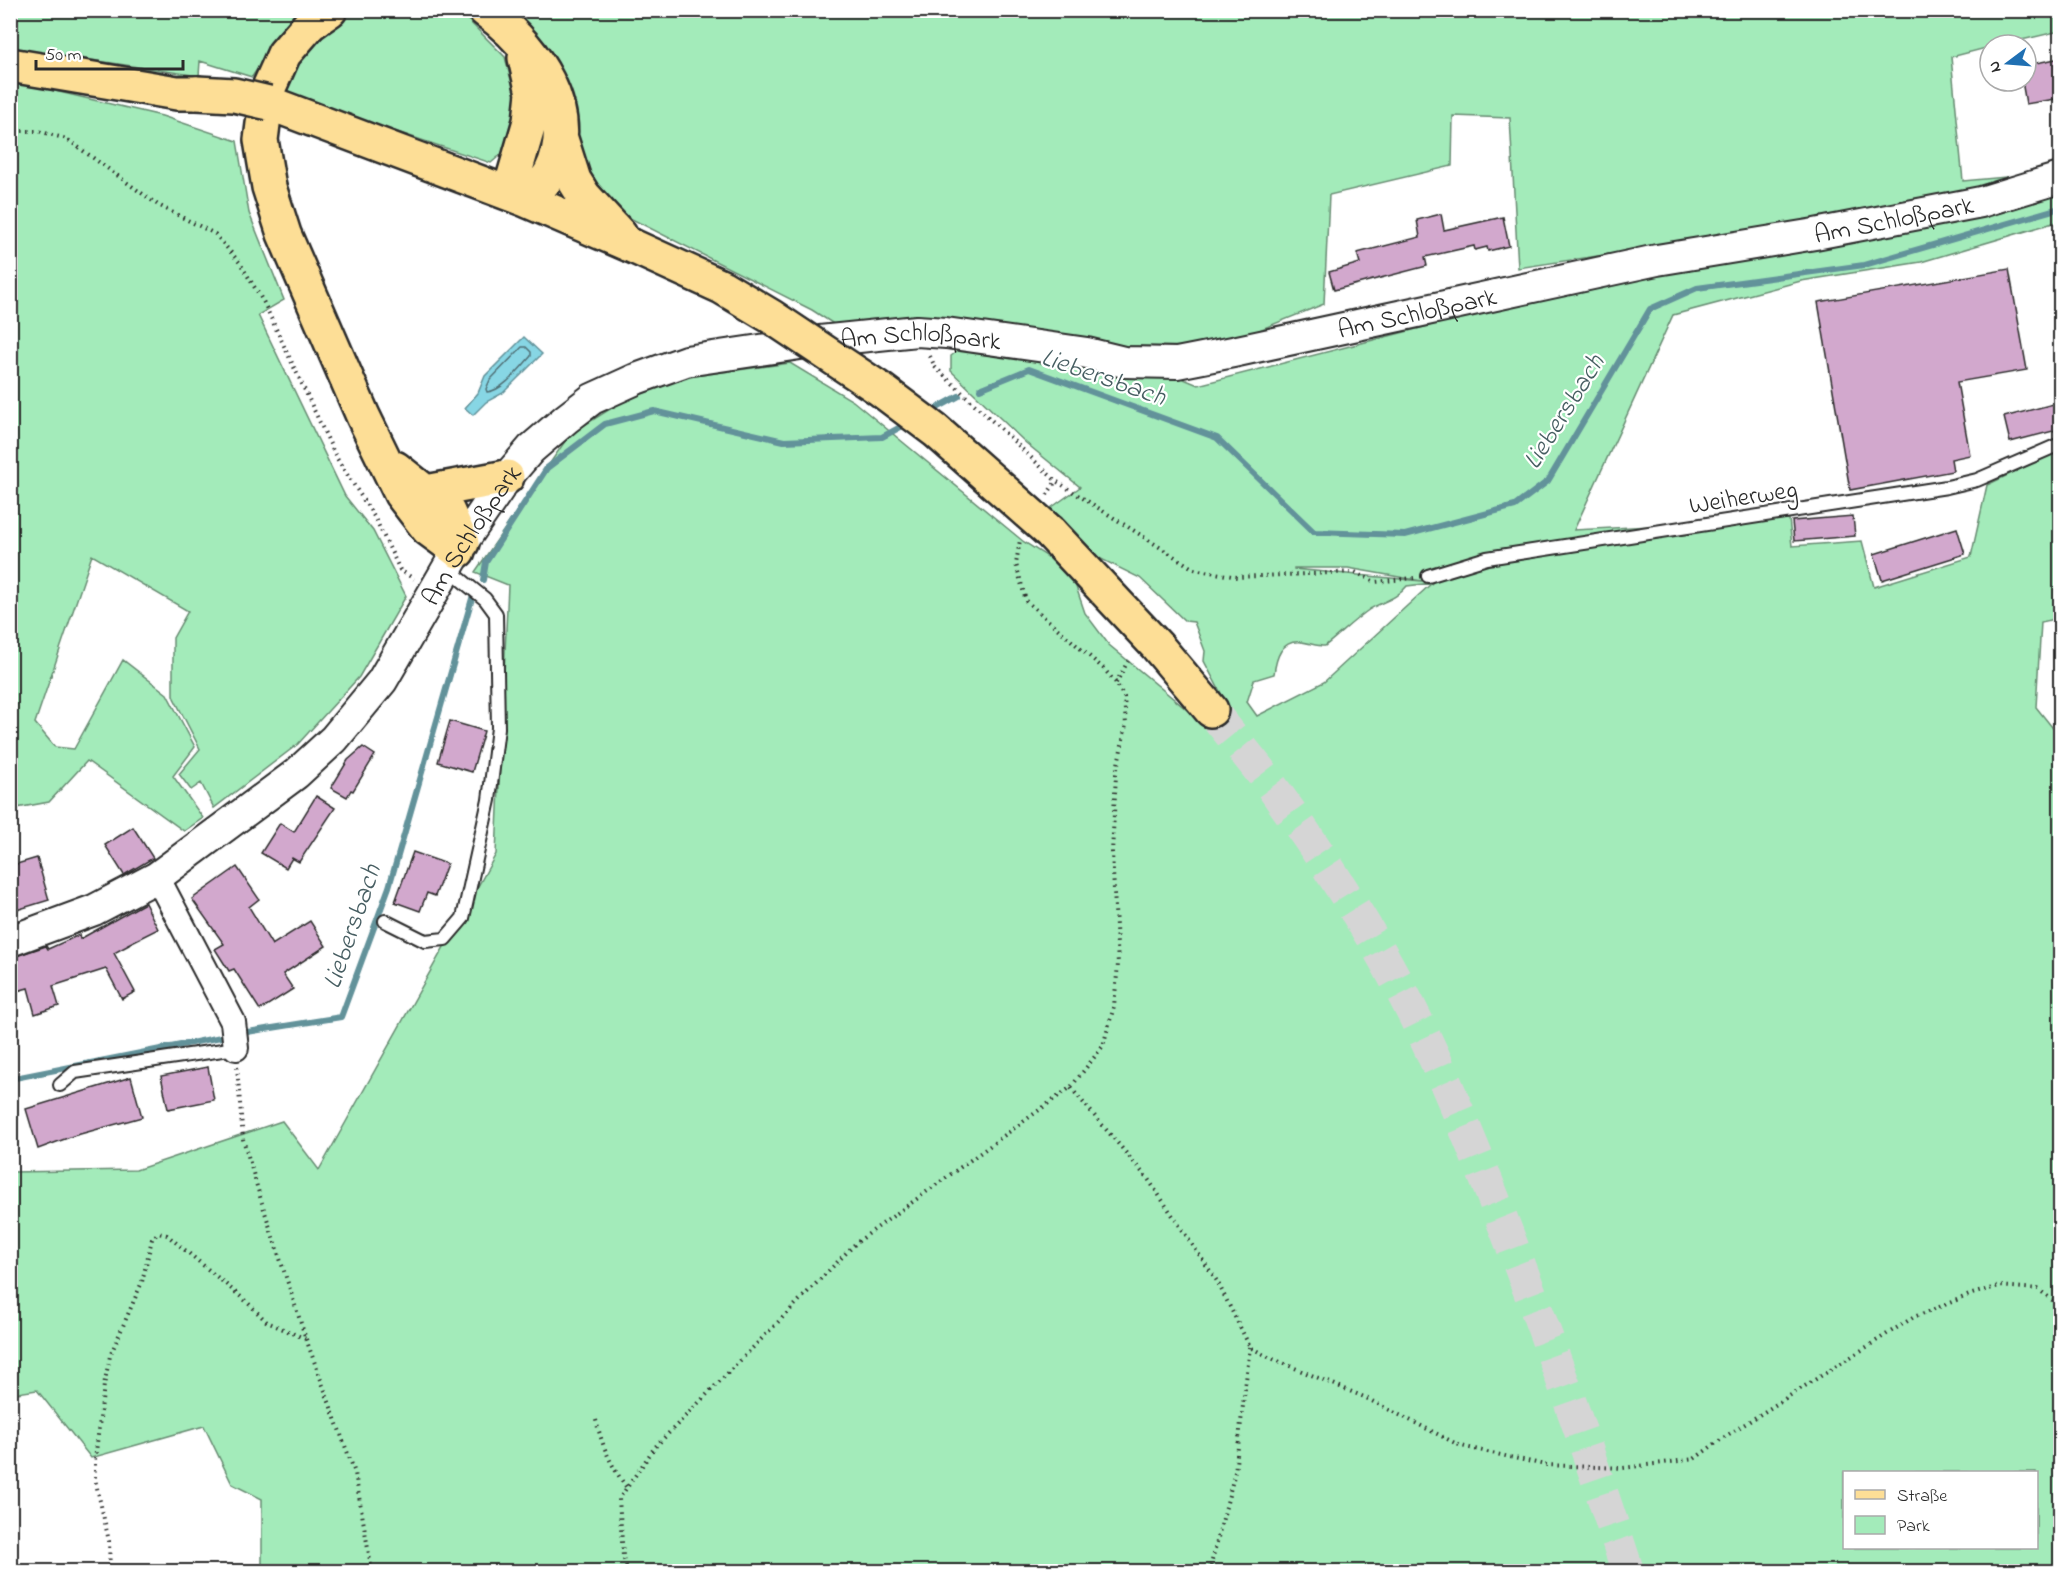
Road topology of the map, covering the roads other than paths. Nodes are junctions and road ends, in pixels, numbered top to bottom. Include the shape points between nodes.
1 (330, 10) edge
2 (485, 10) edge
3 (521, 44) junction
4 (17, 66) edge
5 (561, 140) junction
6 (2061, 178) edge
7 (518, 196) junction
8 (630, 245) junction
9 (2061, 444) edge
10 (381, 453) junction
11 (507, 477) junction
12 (426, 492) junction
13 (451, 564) junction
14 (1428, 576) road end
15 (1211, 710) tunnel mouth
16 (157, 877) junction
17 (385, 921) dead end
18 (10, 941) edge
19 (236, 1048) joint
20 (60, 1084) dead end

1 - 10 main road via 310,24 285,54 267,92 261,140 269,188 284,234
2 - 3 main road
3 - 5 main road via 545,73 558,105
3 - 7 main road via 533,93
4 - 7 main road, bridge via 177,93 234,95 269,103
5 - 7 main road via 550,174
5 - 8 main road via 574,180 584,196
6 - 11 street, Am Schloßpark via 1981,202 1657,260 1177,363 1124,362 1088,353 917,331 686,362 592,399 531,449
7 - 8 main road
8 - 15 main road, bridge via 722,287 772,317 936,431 1035,534 1156,646
9 - 14 lane, Weiherweg via 1977,480 1947,487 1487,558
10 - 12 main road via 400,474
10 - 13 main road via 401,494
11 - 12 main road
11 - 13 street, Am Schloßpark
12 - 13 main road via 448,513
13 - 16 street, Am Schloßpark via 382,681 334,739 296,774
13 - 17 lane via 496,614 498,728 489,800 463,918 445,939 425,941
16 - 18 street, Am Schloßpark via 94,910
16 - 19 street via 233,1023
19 - 20 lane via 75,1072

